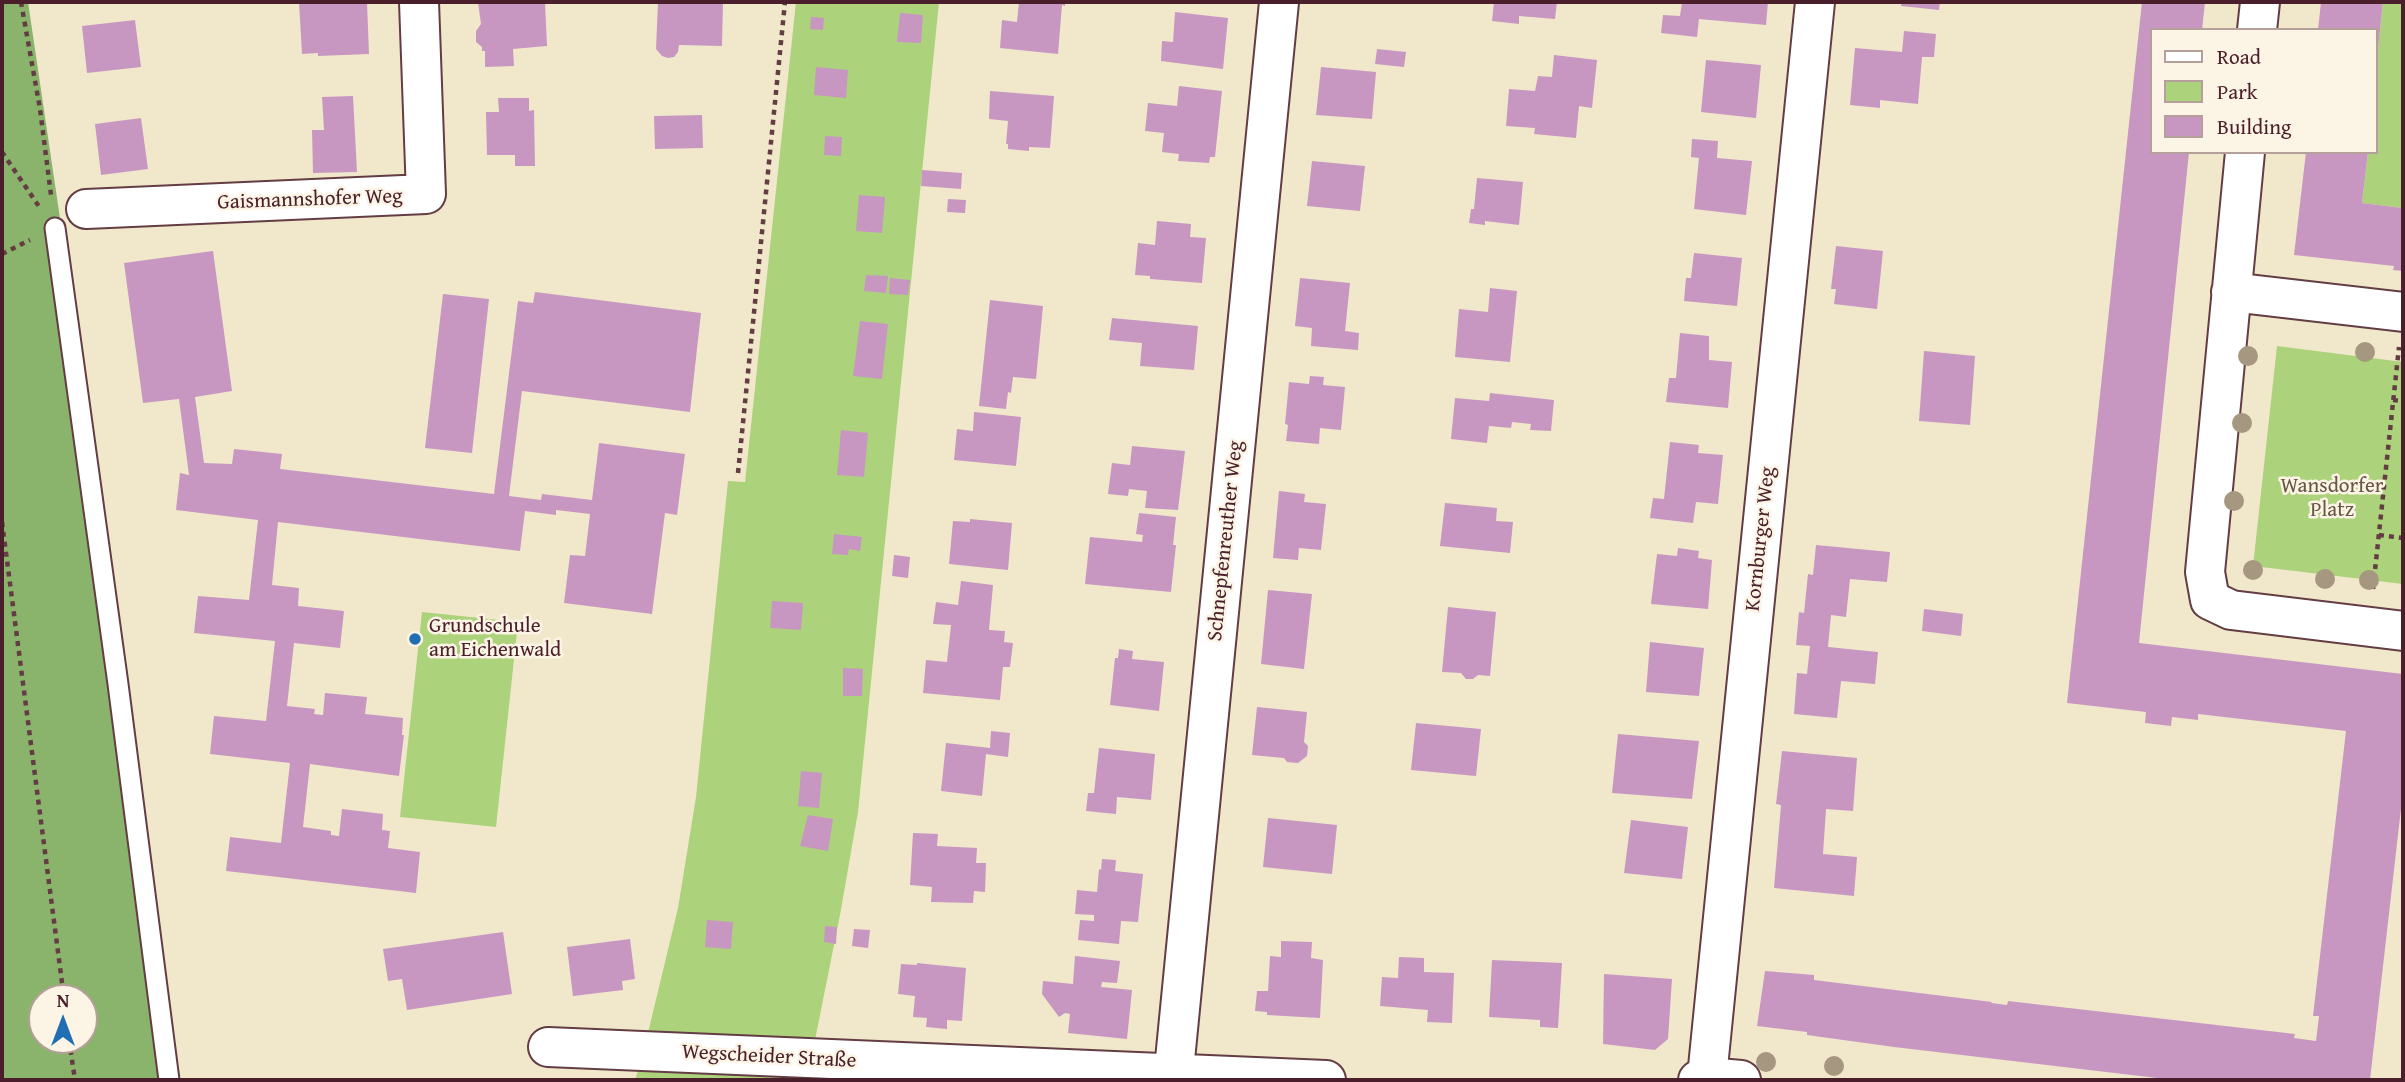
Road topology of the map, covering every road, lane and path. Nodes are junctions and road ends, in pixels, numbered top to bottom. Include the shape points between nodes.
1 (21, 2) edge
2 (419, 2) edge
3 (785, 2) edge
4 (1279, 2) edge
5 (1815, 2) edge
6 (2260, 2) edge
7 (2258, 28) edge
8 (2, 152) edge
9 (2245, 154) edge
10 (70, 219) junction
11 (2231, 292) junction
12 (2403, 312) edge
13 (2393, 400) junction
14 (2403, 401) edge
15 (738, 473) dead end
16 (2, 522) edge
17 (2379, 535) junction
18 (2403, 538) edge
19 (2372, 597) dead end
20 (2403, 631) edge
21 (62, 984) edge
22 (548, 1046) dead end
23 (71, 1054) edge
24 (1173, 1078) edge
25 (1715, 1079) edge
26 (75, 1080) edge
27 (169, 1080) edge
28 (1325, 1080) edge

1 - 10 path via 40,109
2 - 10 street, Gaismannshofer Weg via 426,194
3 - 15 path
4 - 24 street, Schnepfenreuther Weg
5 - 25 street, Kornburger Weg
6 - 7 street
8 - 10 path
9 - 11 street
10 - 27 lane via 118,684
11 - 12 street
11 - 20 street via 2205,572 2210,600 2231,610
12 - 13 path
13 - 14 path
13 - 17 path
16 - 21 path
17 - 18 path
17 - 19 path
22 - 24 street, Wegscheider Straße
23 - 26 path
24 - 28 street, Wegscheider Straße

